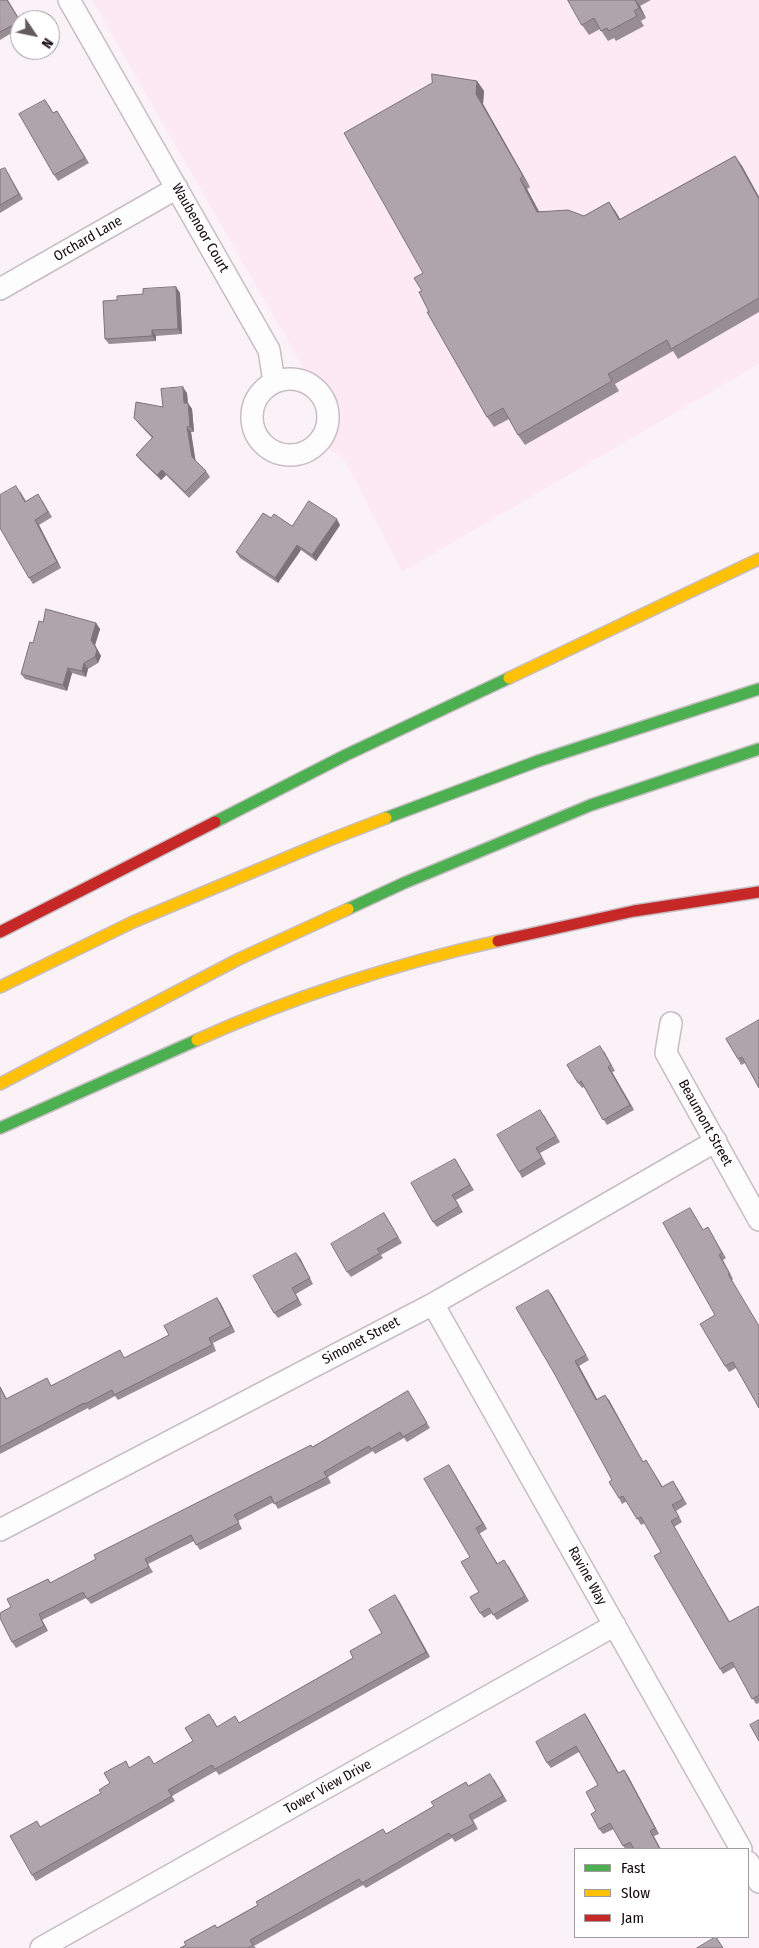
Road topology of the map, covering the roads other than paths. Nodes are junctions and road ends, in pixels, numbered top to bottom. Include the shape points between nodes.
1 (69, 0) edge
2 (177, 188) junction
3 (0, 289) edge
4 (274, 382) dead end
5 (759, 559) edge
6 (759, 690) edge
7 (759, 749) edge
8 (759, 892) edge
9 (0, 932) edge
10 (0, 987) edge
11 (671, 1023) dead end
12 (0, 1084) edge
13 (0, 1128) edge
14 (716, 1140) junction
15 (759, 1220) edge
16 (433, 1304) junction
17 (0, 1530) edge
18 (615, 1625) junction
19 (740, 1848) edge
20 (749, 1864) edge
21 (759, 1882) edge
22 (41, 1948) edge

1 - 2 street, Waubenoor Court
2 - 3 street, Orchard Lane
2 - 4 street, Waubenoor Court via 269,350
5 - 9 highway via 346,755
6 - 10 highway via 538,762 329,840 133,922
7 - 12 highway via 591,805 404,883 238,959
8 - 13 highway via 634,911 483,944 399,967 307,996 223,1028
11 - 14 street, Beaumont Street via 666,1054
14 - 15 street, Beaumont Street
14 - 16 street, Simonet Street
16 - 17 street, Simonet Street
16 - 18 street, Ravine Way
18 - 19 street, Ravine Way
18 - 22 street, Tower View Drive
20 - 21 street

